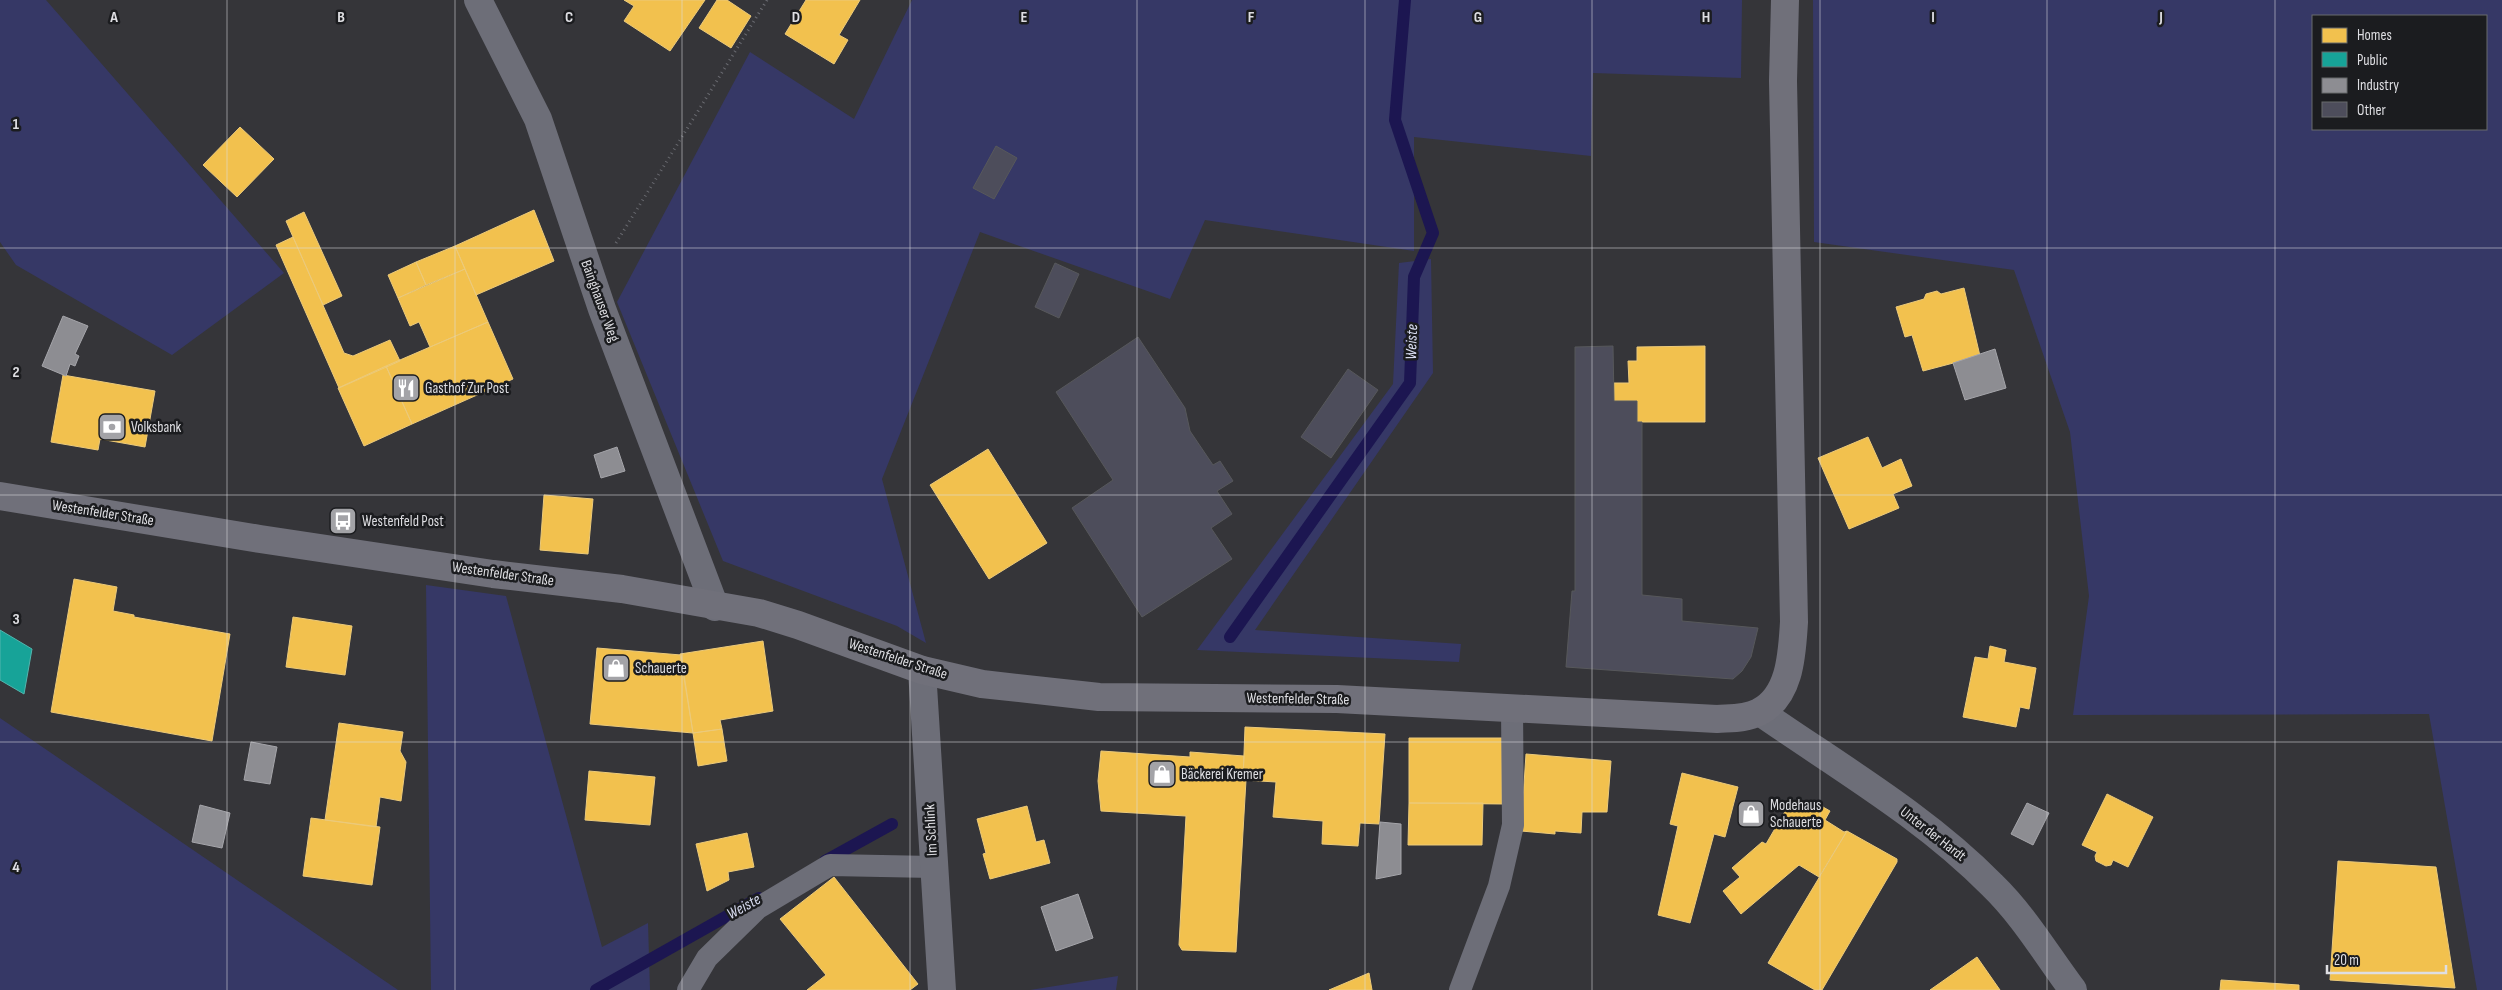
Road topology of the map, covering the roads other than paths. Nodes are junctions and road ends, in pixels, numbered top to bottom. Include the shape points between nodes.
1 (478, 0) edge
2 (1785, 0) edge
3 (0, 496) edge
4 (715, 606) junction
5 (922, 670) junction
6 (1512, 708) junction
7 (1760, 712) junction
8 (933, 867) junction
9 (688, 990) edge
10 (942, 990) edge
11 (1460, 990) edge
12 (2073, 990) edge

1 - 4 street, Bainghauser Weg via 538,119 592,282
2 - 7 main road via 1794,622 1787,675 1776,698
3 - 4 main road, Westenfelder Straße via 260,539
4 - 5 main road, Westenfelder Straße via 759,613 798,625
5 - 6 main road, Westenfelder Straße via 982,684 1099,697 1337,699
5 - 8 street, Im Schlink
6 - 7 main road, Westenfelder Straße via 1717,719 1746,717
6 - 11 lane via 1514,825 1499,886
7 - 12 street, Unter der Hardt via 1883,796 1969,862 2029,926
8 - 9 lane via 830,864 758,908 707,958
8 - 10 street, Im Schlink

